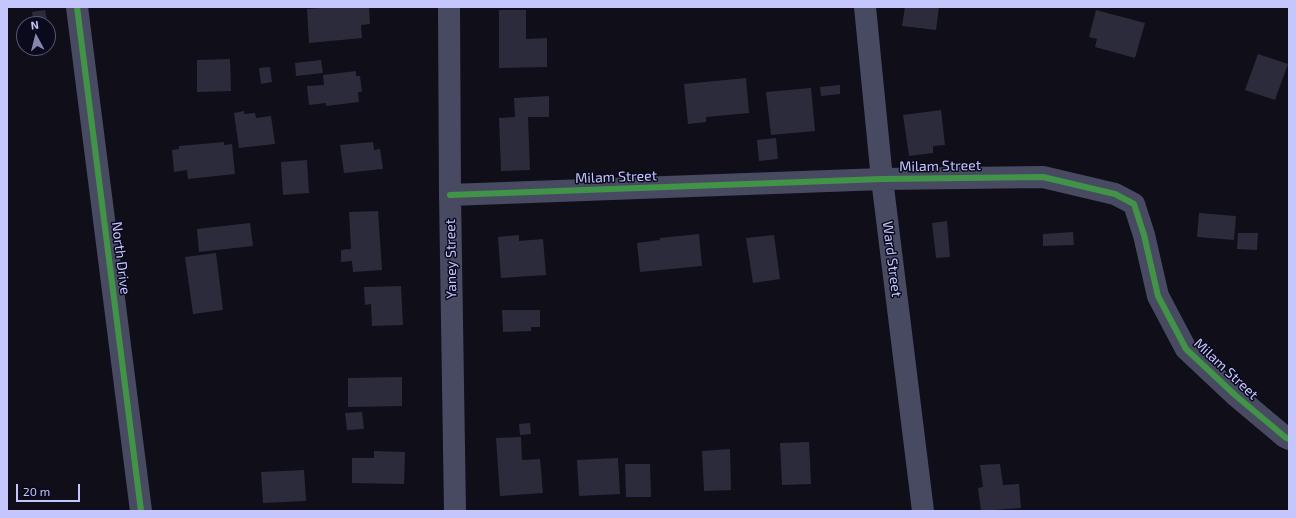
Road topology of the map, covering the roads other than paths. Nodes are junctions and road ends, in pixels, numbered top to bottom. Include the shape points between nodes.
1 (78, 7) edge
2 (449, 7) edge
3 (865, 7) edge
4 (882, 178) junction
5 (450, 195) junction
6 (1289, 439) edge
7 (141, 511) edge
8 (455, 511) edge
9 (923, 511) edge

1 - 7 street, North Drive
2 - 5 street, Yaney Street
3 - 4 street, Ward Street
4 - 5 street, Milam Street
4 - 6 street, Milam Street via 1043,177 1115,194 1134,204 1158,296 1186,349 1235,395
4 - 9 street, Ward Street
5 - 8 street, Yaney Street

